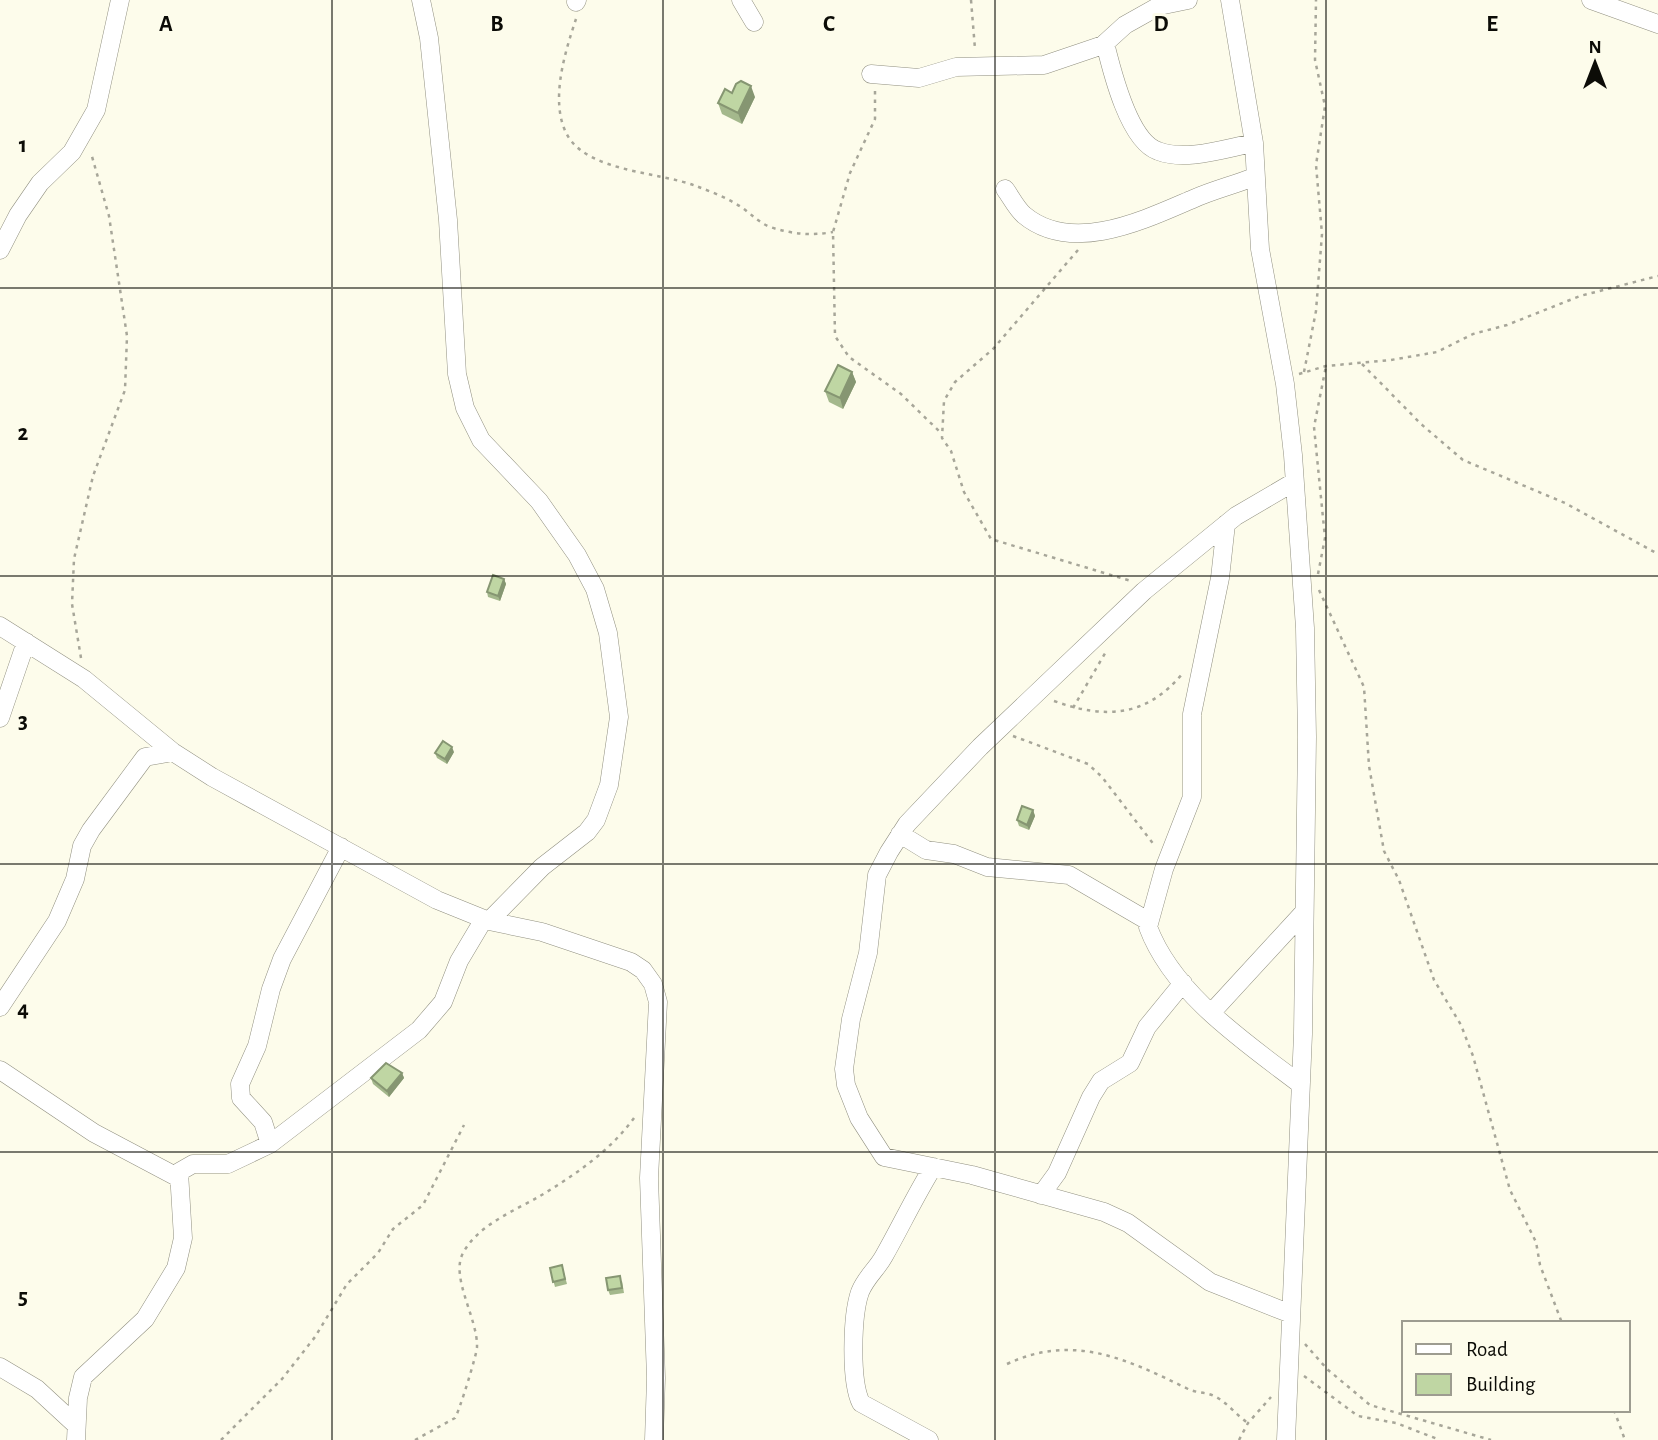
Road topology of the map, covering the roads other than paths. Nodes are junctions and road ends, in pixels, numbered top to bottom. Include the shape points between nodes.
1 (120, 0) edge
2 (421, 0) edge
3 (741, 0) edge
4 (1188, 0) edge
5 (1230, 0) edge
6 (1591, 0) edge
7 (754, 22) dead end
8 (1658, 24) edge
9 (1105, 43) junction
10 (877, 75) road end
11 (1254, 143) junction
12 (1254, 177) junction
13 (1005, 189) dead end
14 (0, 250) edge
15 (1294, 482) junction
16 (1226, 524) junction
17 (0, 626) edge
18 (26, 642) junction
19 (0, 718) edge
20 (173, 752) junction
21 (900, 834) junction
22 (341, 847) junction
23 (1304, 912) junction
24 (486, 920) junction
25 (1148, 921) junction
26 (1184, 983) junction
27 (0, 1007) edge
28 (1212, 1012) junction
29 (0, 1070) edge
30 (1300, 1084) junction
31 (270, 1144) junction
32 (933, 1167) junction
33 (179, 1178) junction
34 (1041, 1195) junction
35 (1291, 1322) junction
36 (0, 1367) edge
37 (76, 1433) edge
38 (654, 1440) edge
39 (929, 1440) edge
40 (1286, 1440) edge

1 - 14 street via 96,110 72,152 40,183 18,215
2 - 24 street via 448,220 457,374 465,408 481,440 539,501 595,589 608,634 619,716 609,785 596,820
3 - 7 street
4 - 9 street via 1159,6 1125,25
5 - 11 street
6 - 8 street
9 - 10 street via 1044,65 950,68 926,77
9 - 11 street via 1136,131 1146,145 1159,152 1187,154
11 - 12 street
12 - 13 street via 1172,209 1094,232 1057,231 1033,221
12 - 15 street
15 - 16 street
15 - 23 street via 1305,642
16 - 21 street via 1148,587 1036,693
16 - 25 street via 1220,578 1192,714 1192,797
17 - 18 street
18 - 19 street
18 - 20 street via 84,679
20 - 22 street
20 - 27 street via 145,757 91,830 57,921
21 - 25 street via 926,850 954,854 987,867 1069,875
21 - 32 street via 877,875 844,1069 853,1102 878,1152 895,1162
22 - 24 street via 437,900
22 - 31 street via 282,960 257,1046 240,1084 241,1098 263,1122
23 - 28 street
23 - 30 street
24 - 31 street via 471,937 435,1015
24 - 38 street via 592,947 643,970 653,984 658,1002 649,1178
25 - 26 street via 1154,945
26 - 28 street
26 - 34 street via 1147,1027 1130,1063 1096,1089 1057,1173
28 - 30 street
29 - 33 street via 94,1133
30 - 35 street
31 - 33 street via 228,1164 193,1164 179,1172
32 - 34 street
32 - 39 street via 881,1261 865,1280 855,1323 855,1385 861,1403
33 - 37 street via 183,1222 176,1268 145,1319 83,1377
34 - 35 street via 1086,1205 1128,1223 1210,1282
35 - 40 street
36 - 37 street via 37,1389

